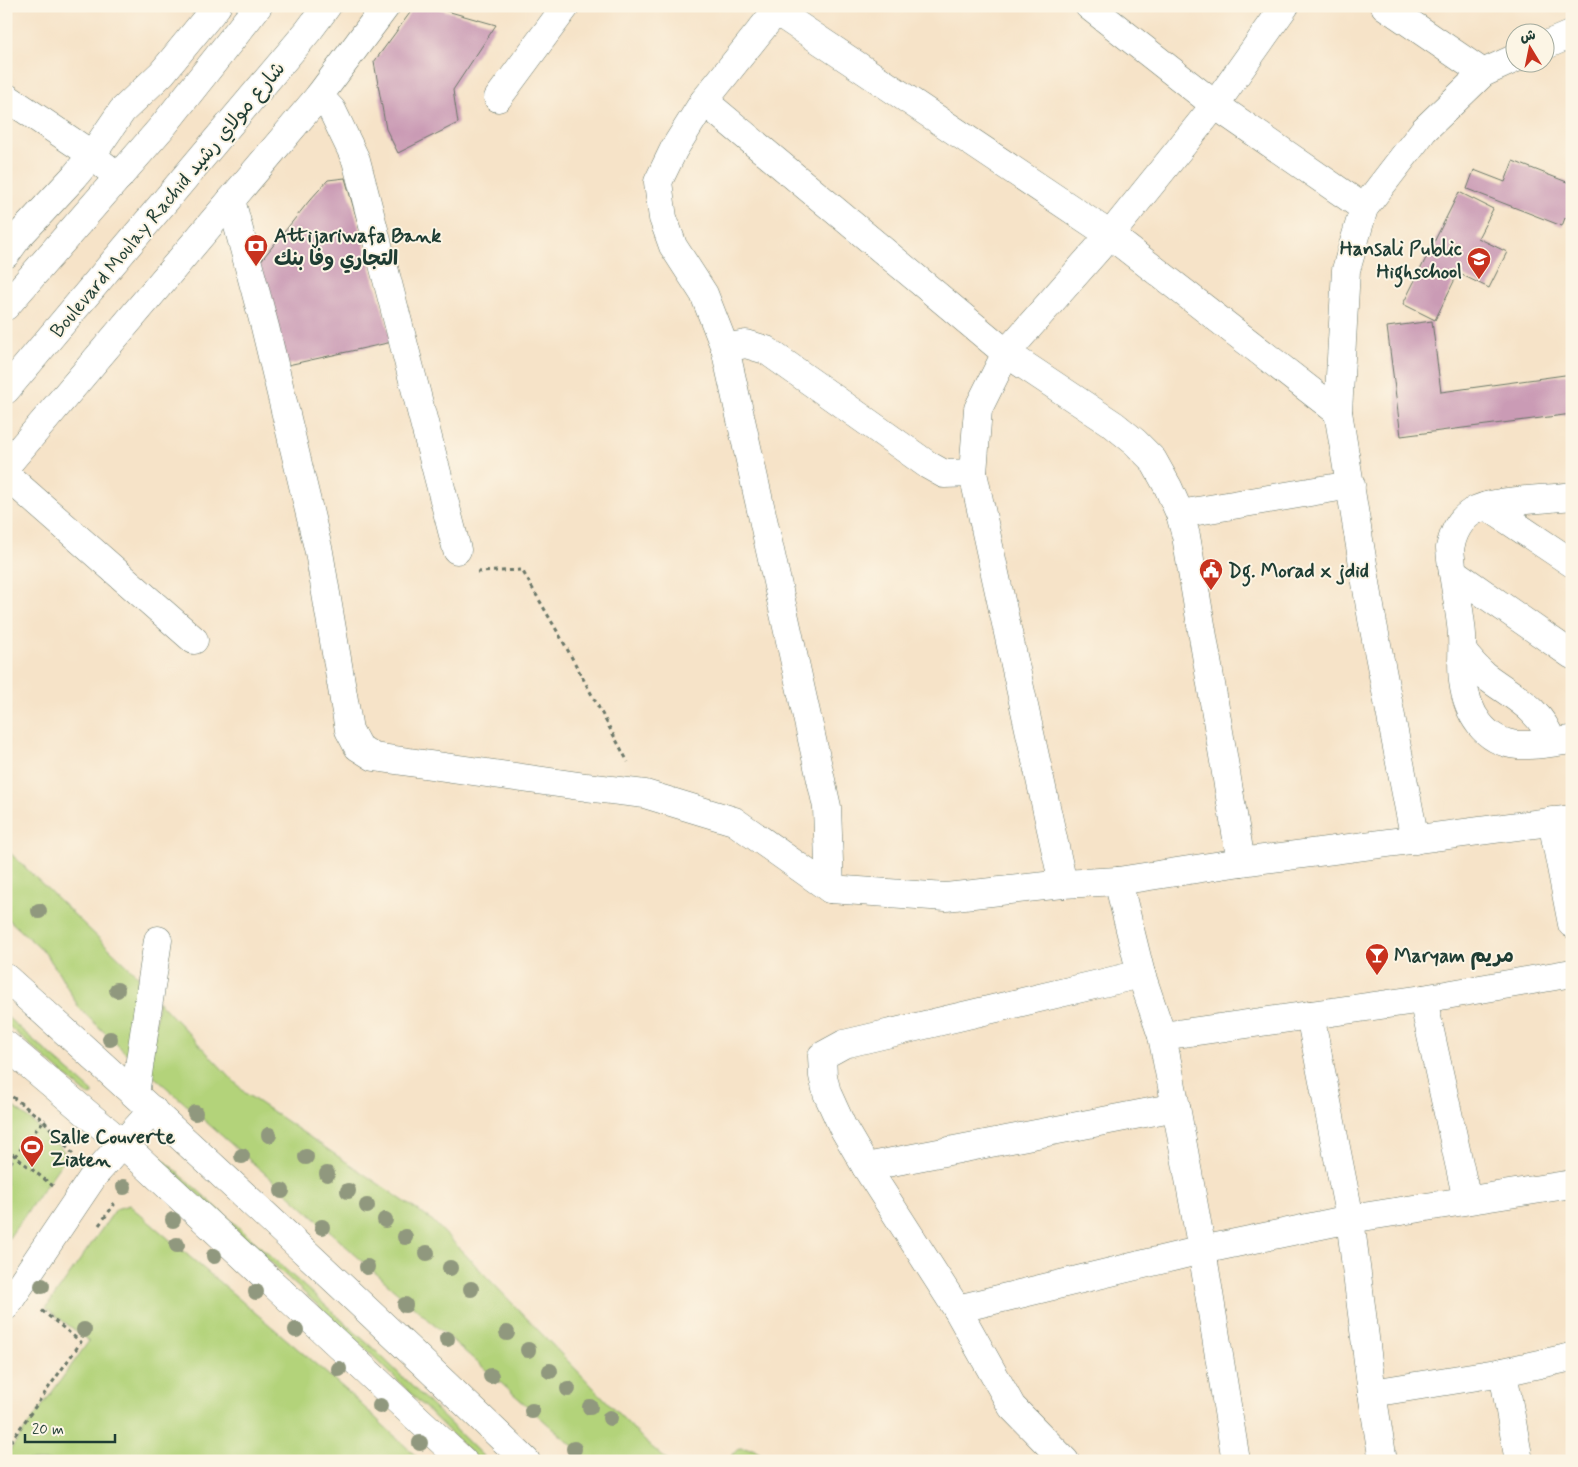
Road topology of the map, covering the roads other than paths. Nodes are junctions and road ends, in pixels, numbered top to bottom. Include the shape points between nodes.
1 (217, 6) edge
2 (258, 6) edge
3 (327, 6) edge
4 (386, 6) edge
5 (566, 6) edge
6 (1089, 6) edge
7 (1285, 6) edge
8 (1386, 6) edge
9 (778, 9) edge
10 (1572, 34) edge
11 (1556, 40) edge
12 (1506, 63) edge
13 (1483, 73) junction
14 (319, 96) junction
15 (6, 97) edge
16 (498, 98) dead end
17 (704, 101) junction
18 (1215, 105) junction
19 (91, 156) junction
20 (119, 178) junction
21 (231, 200) junction
22 (1364, 208) junction
23 (1110, 236) junction
24 (10, 239) edge
25 (47, 260) junction
26 (6, 306) edge
27 (724, 348) junction
28 (1006, 353) junction
29 (6, 390) edge
30 (1338, 412) junction
31 (6, 466) edge
32 (973, 472) junction
33 (6, 475) edge
34 (1350, 486) junction
35 (1572, 496) edge
36 (1487, 506) junction
37 (1180, 514) junction
38 (457, 550) road end
39 (1572, 563) edge
40 (1453, 572) junction
41 (194, 640) dead end
42 (1462, 652) junction
43 (1572, 655) edge
44 (1562, 741) edge
45 (1562, 820) edge
46 (1415, 840) junction
47 (1241, 862) junction
48 (1118, 880) junction
49 (1063, 884) junction
50 (830, 889) junction
51 (1572, 924) edge
52 (158, 940) dead end
53 (1572, 973) edge
54 (1140, 974) junction
55 (6, 978) edge
56 (1423, 999) junction
57 (1310, 1015) junction
58 (1162, 1036) junction
59 (6, 1045) edge
60 (144, 1102) junction
61 (1176, 1107) junction
62 (123, 1144) junction
63 (866, 1167) junction
64 (1572, 1184) edge
65 (1467, 1200) junction
66 (1350, 1219) junction
67 (1202, 1250) junction
68 (6, 1306) edge
69 (957, 1309) junction
70 (1572, 1357) edge
71 (1503, 1372) junction
72 (1372, 1393) junction
73 (463, 1461) edge
74 (526, 1461) edge
75 (1065, 1461) edge
76 (1236, 1461) edge
77 (1383, 1461) edge
78 (1519, 1461) edge

1 - 19 street via 162,73 122,111
2 - 20 street
3 - 29 street, Boulevard Moulay Rachid شارع مولاي رشيد
4 - 14 street
5 - 16 street
6 - 18 street
7 - 18 street
8 - 13 street
9 - 17 street
9 - 23 street
10 - 11 street
12 - 13 street
13 - 22 street via 1424,130
14 - 21 street
14 - 38 street via 332,110 356,160
15 - 19 street
17 - 27 street via 658,182 662,218 673,246 704,294
17 - 28 street
18 - 22 street
18 - 23 street
19 - 20 street
19 - 24 street via 74,177
20 - 25 street
21 - 31 street
21 - 50 street via 319,552 349,730 358,747 374,756 645,794 734,821
22 - 30 street via 1346,270
23 - 28 street
23 - 30 street
24 - 25 street
25 - 26 street
27 - 32 street via 746,344 766,350 928,465 944,474
27 - 50 street via 827,807
28 - 32 street via 978,408
28 - 37 street via 1135,442 1153,460
30 - 34 street
32 - 49 street
33 - 41 street
34 - 37 street
34 - 46 street
35 - 36 street
36 - 39 street
36 - 40 street via 1471,512 1453,534 1450,548
37 - 47 street
40 - 42 street
40 - 43 street
42 - 44 street via 1483,674 1533,710
42 - 44 street via 1466,700 1483,730 1508,744
45 - 46 street
45 - 51 street
46 - 47 street
47 - 48 street
48 - 49 street
48 - 54 street
49 - 50 street via 946,896
52 - 60 street
53 - 56 street
54 - 58 street
54 - 63 street via 853,1042 822,1056 827,1093
55 - 60 street
56 - 57 street
56 - 65 street
57 - 58 street
57 - 66 street
58 - 61 street
59 - 62 street
60 - 62 street
60 - 74 street
61 - 63 street
61 - 67 street
62 - 68 street via 95,1174
62 - 73 street
63 - 69 street
64 - 65 street
65 - 66 street
66 - 67 street
66 - 72 street
67 - 69 street
67 - 76 street
69 - 75 street via 1012,1407
70 - 71 street
71 - 72 street
71 - 78 street
72 - 77 street

